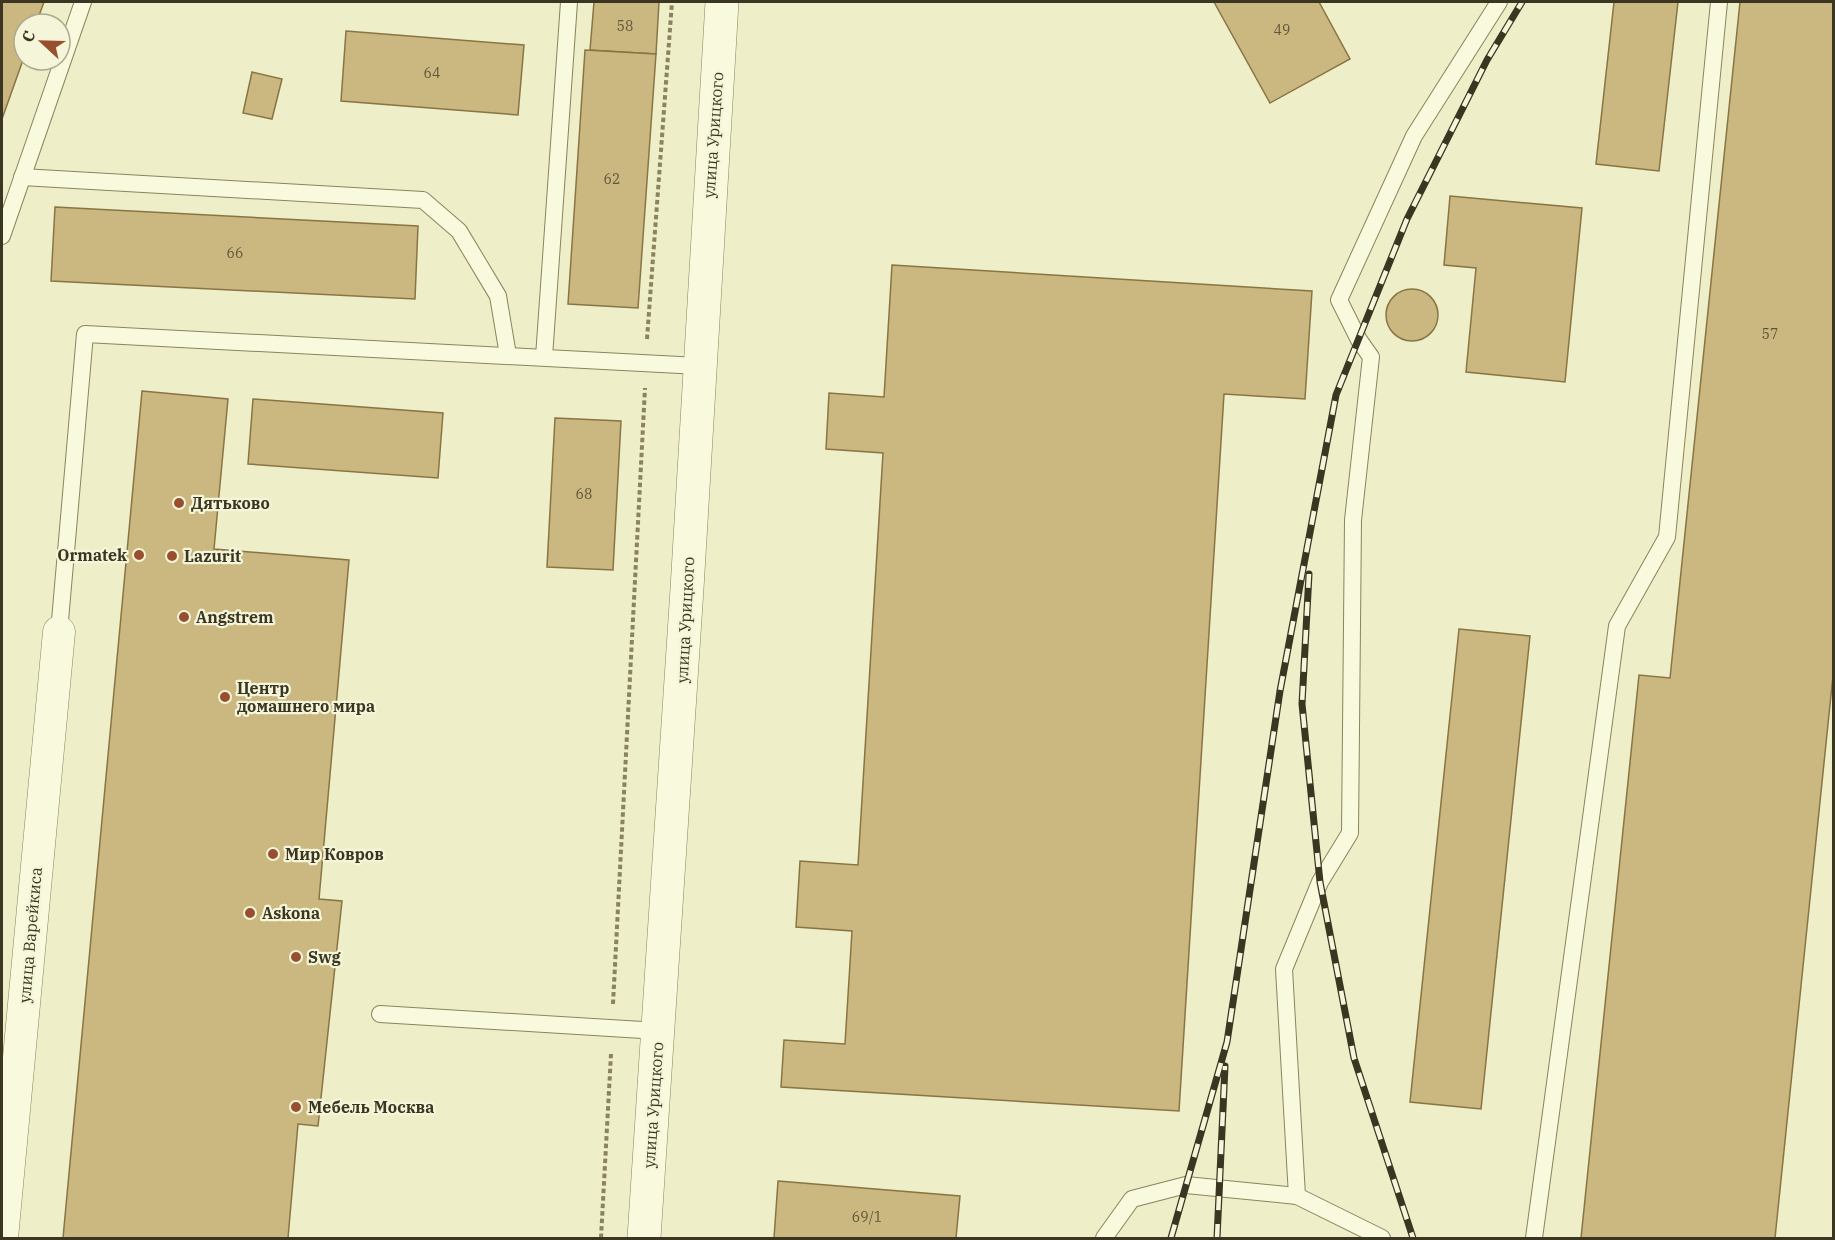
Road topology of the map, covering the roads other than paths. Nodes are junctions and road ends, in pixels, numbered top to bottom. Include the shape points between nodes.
1 (83, 2) edge
2 (569, 2) edge
3 (722, 2) edge
4 (1499, 2) edge
5 (1719, 2) edge
6 (22, 177) junction
7 (2, 236) edge
8 (508, 355) junction
9 (544, 357) junction
10 (699, 366) junction
11 (59, 632) joint
12 (380, 1014) dead end
13 (659, 1031) junction
14 (1297, 1196) junction
15 (2, 1239) edge
16 (644, 1239) edge
17 (1104, 1239) edge
18 (1382, 1239) edge
19 (1534, 1239) edge

1 - 6 lane
2 - 9 lane
3 - 10 street, улица Урицкого
4 - 14 lane via 1414,136 1339,300 1371,357 1353,520 1350,833 1320,882 1284,969
5 - 19 lane via 1667,537 1617,626
6 - 7 lane
6 - 8 lane via 423,200 459,231 498,296
8 - 9 lane
8 - 11 lane via 85,334
9 - 10 lane
10 - 13 street, улица Урицкого
11 - 15 street, улица Варейкиса
12 - 13 lane
13 - 16 street, улица Урицкого
14 - 17 lane via 1186,1185 1132,1199
14 - 18 lane

